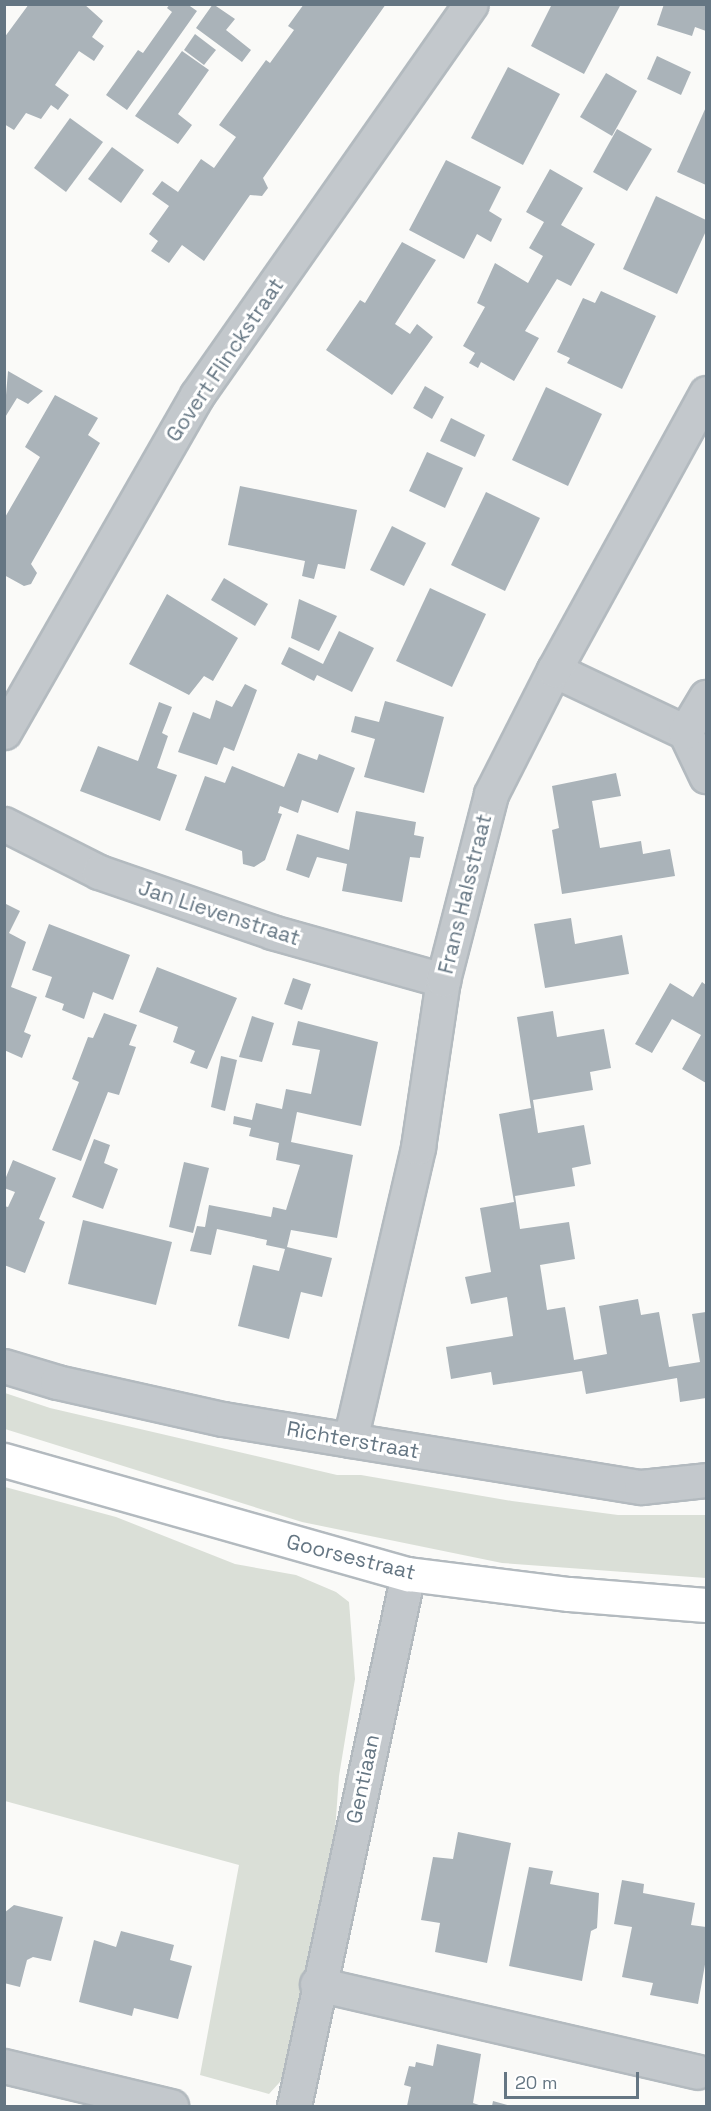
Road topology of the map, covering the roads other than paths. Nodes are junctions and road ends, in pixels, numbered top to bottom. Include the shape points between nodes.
1 (471, 4) edge
2 (706, 393) edge
3 (554, 670) junction
4 (706, 697) edge
5 (4, 732) edge
6 (685, 732) junction
7 (706, 776) edge
8 (4, 824) edge
9 (443, 980) junction
10 (4, 1366) edge
11 (350, 1440) junction
12 (4, 1460) edge
13 (706, 1480) edge
14 (408, 1574) junction
15 (706, 1605) edge
16 (317, 1984) junction
17 (4, 2066) edge
18 (697, 2072) dead end
19 (171, 2106) edge
20 (294, 2106) edge

1 - 5 street, Govert Flinckstraat via 197,395
2 - 3 street, Frans Halsstraat
3 - 6 street
3 - 9 street, Frans Halsstraat via 491,794
4 - 6 street
6 - 7 street
8 - 9 street, Jan Lievenstraat via 99,872 272,932
9 - 11 street, Frans Halsstraat via 418,1148
10 - 11 street, Richterstraat via 57,1382 223,1419
11 - 13 street, Richterstraat via 642,1487
12 - 14 main road, Goorsestraat
14 - 15 main road, Goorsestraat via 569,1594
14 - 16 street, Gentiaan
16 - 18 street
16 - 20 street, Gentiaan
17 - 19 street

